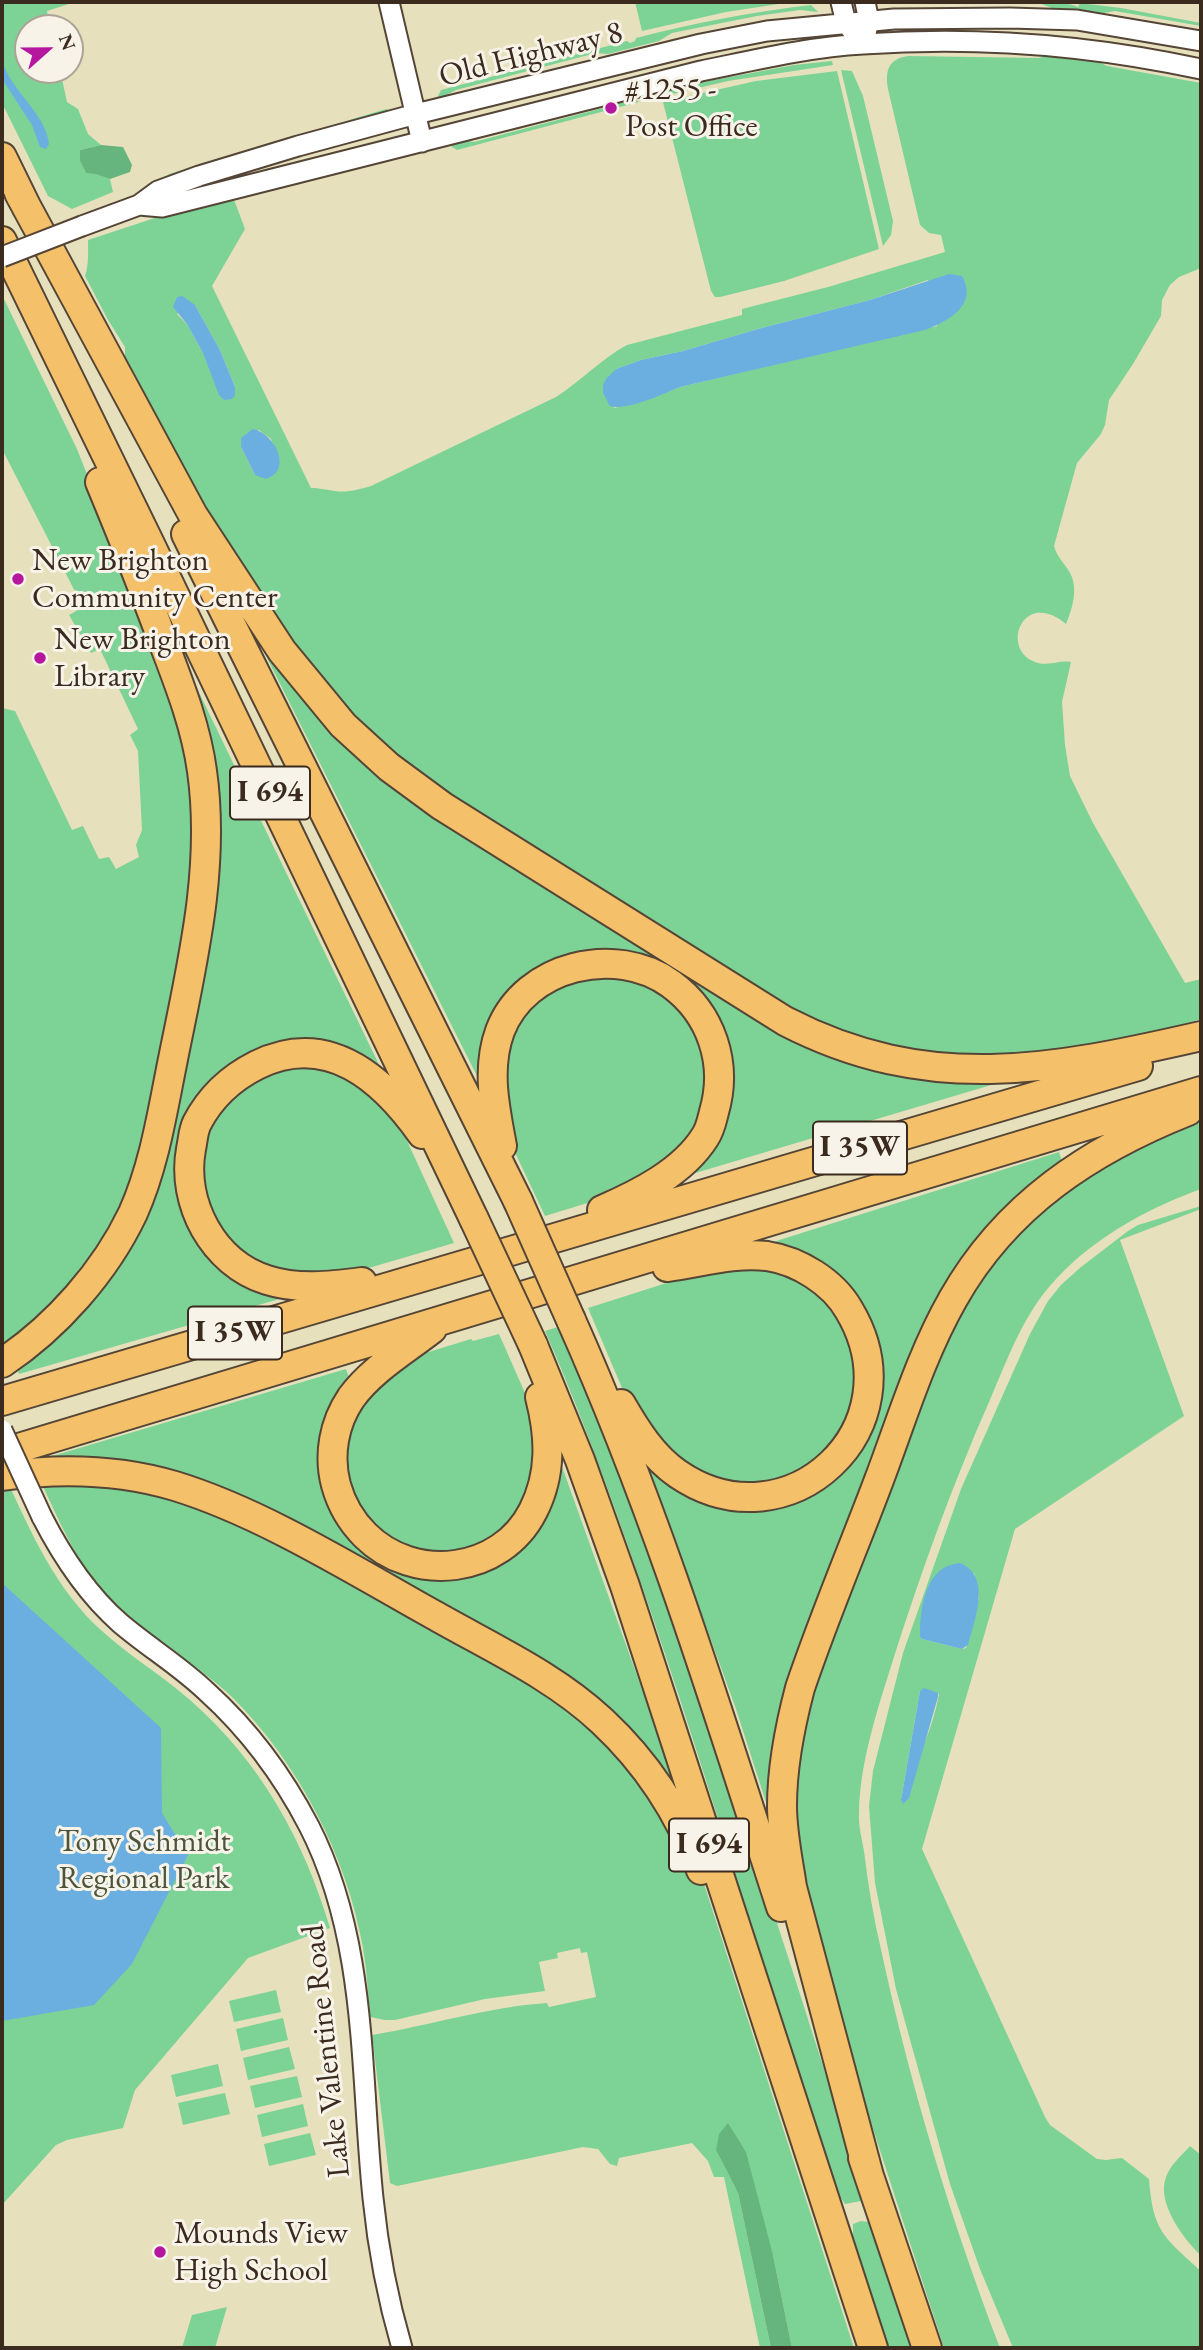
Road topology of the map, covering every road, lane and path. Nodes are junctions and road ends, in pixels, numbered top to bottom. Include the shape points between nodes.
1 (389, 2) edge
2 (841, 2) edge
3 (867, 11) edge
4 (846, 23) junction
5 (1201, 41) edge
6 (863, 44) junction
7 (1201, 69) edge
8 (416, 114) junction
9 (422, 142) junction
10 (2, 158) edge
11 (19, 193) junction
12 (139, 205) junction
13 (2, 241) edge
14 (2, 257) edge
15 (65, 369) junction
16 (1201, 1036) edge
17 (1201, 1048) edge
18 (1201, 1091) edge
19 (1201, 1106) edge
20 (455, 1179) junction
21 (513, 1189) junction
22 (518, 1249) junction
23 (469, 1264) junction
24 (598, 1274) junction
25 (444, 1320) junction
26 (533, 1345) junction
27 (586, 1353) junction
28 (2, 1363) edge
29 (2, 1401) edge
30 (2, 1430) edge
31 (2, 1453) edge
32 (2, 1476) edge
33 (761, 2004) junction
34 (869, 2176) junction
35 (402, 2348) edge
36 (873, 2348) edge
37 (926, 2348) edge

1 - 8 street
2 - 4 street
3 - 4 street, Old Highway 8
3 - 5 street, Old Highway 8 via 938,18 1077,20
3 - 6 street
4 - 6 street
4 - 8 street, Old Highway 8 via 701,44
6 - 7 street, Old Highway 8 via 966,41 1054,45
6 - 9 street, Old Highway 8 via 775,55
8 - 9 street
8 - 12 street, Old Highway 8 via 199,176 158,191
9 - 12 street, Old Highway 8 via 162,207
10 - 11 highway, I 694
11 - 16 highway via 219,558 322,702 359,741 420,791 785,1021 863,1053 916,1066 995,1070 1082,1061
11 - 21 highway, I 694
12 - 14 street, Old Highway 8, bridge
13 - 15 highway, I 694
15 - 20 highway, I 694
15 - 28 highway via 89,455 133,559 192,724 202,770 205,867 197,937 160,1120 133,1212 72,1302
17 - 22 highway, I 35W
18 - 24 highway, I 35W
19 - 34 highway via 1120,1142 1069,1172 1012,1219 969,1273 921,1369 800,1688 782,1790 786,1849 792,1887
20 - 23 highway via 382,1086 352,1065 318,1054 279,1056 235,1076 197,1124 189,1158 189,1186 205,1229 234,1262 264,1279 300,1286 334,1285
20 - 26 highway, I 694, bridge
21 - 22 highway via 493,1091 493,1060 501,1029 527,993 559,972 605,963 631,967 671,984 692,1004 715,1044 717,1100 706,1136 657,1183
21 - 27 highway, I 694, bridge
22 - 23 highway, I 35W
23 - 29 highway, I 35W
24 - 25 highway, I 35W
24 - 27 highway via 752,1256 803,1268 838,1294 858,1326 869,1366 866,1407 843,1453 823,1470 787,1490 733,1496 693,1482 666,1464 642,1437
25 - 26 highway via 361,1386 344,1410 334,1440 337,1491 349,1514 371,1541 410,1563 450,1567 477,1560 515,1535 533,1512 545,1478 549,1442
25 - 31 highway, I 35W
26 - 33 highway, I 694 via 625,1586
27 - 34 highway, I 694 via 685,1612
30 - 35 street, Lake Valentine Road, bridge via 66,1560 102,1605 206,1691 255,1742 300,1809 330,1874 351,1951 374,2211
32 - 33 highway via 55,1471 112,1473 175,1486 216,1501 389,1590 558,1687 611,1729 663,1794
33 - 36 highway, I 694
34 - 37 highway, I 694

